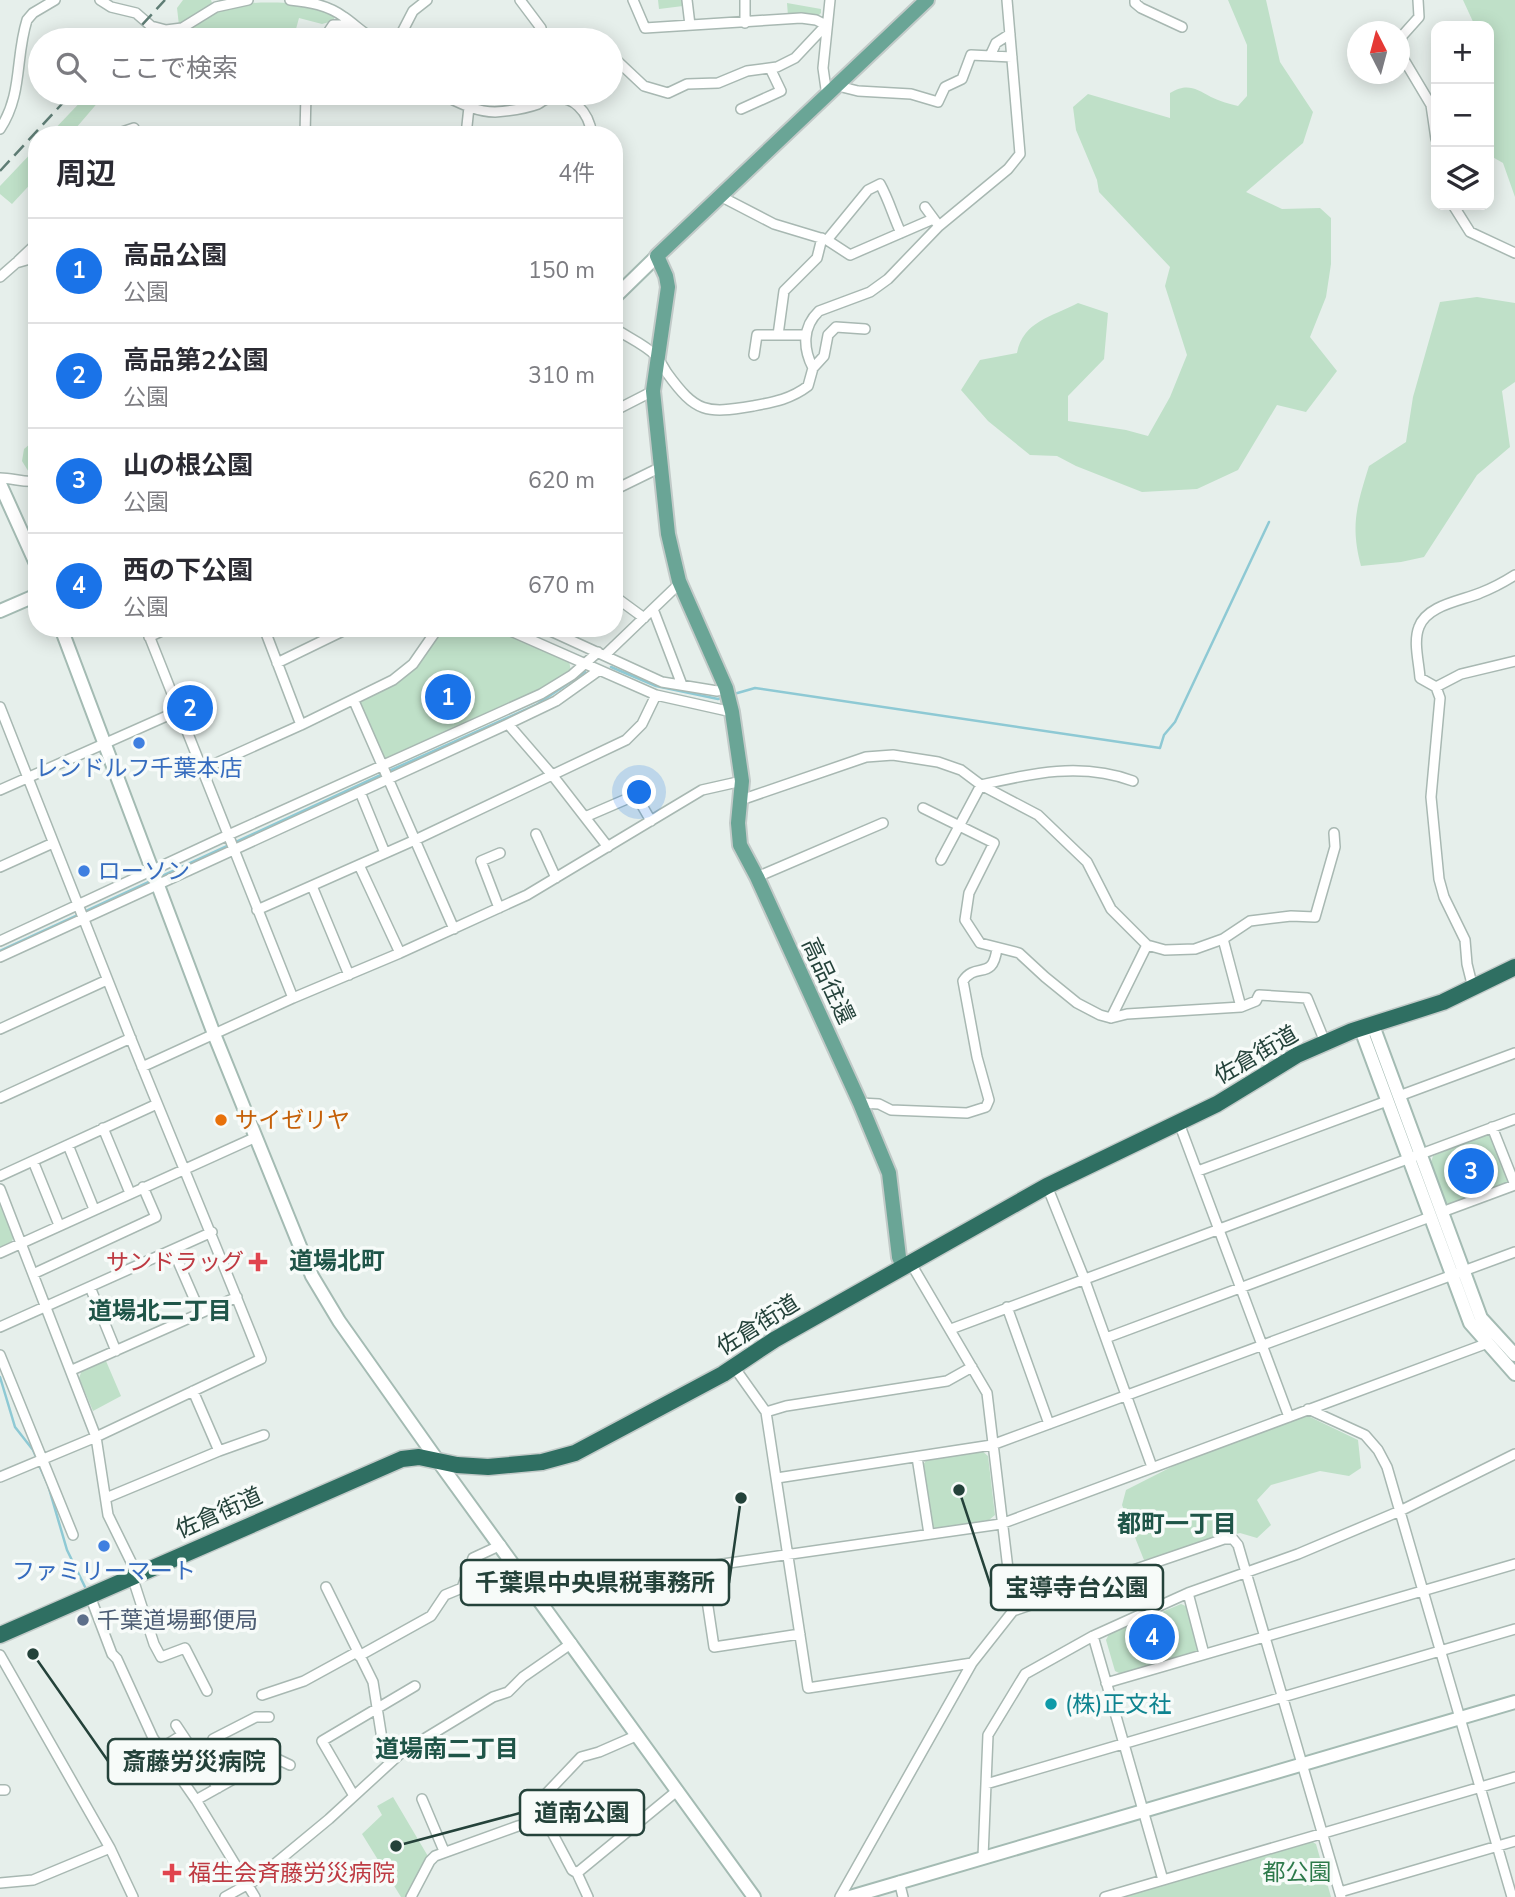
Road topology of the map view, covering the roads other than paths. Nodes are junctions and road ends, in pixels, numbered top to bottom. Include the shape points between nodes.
1 (55, 0) edge
2 (100, 0) edge
3 (248, 0) edge
4 (290, 0) edge
5 (520, 0) edge
6 (633, 0) edge
7 (687, 0) edge
8 (745, 0) edge
9 (830, 0) edge
10 (927, 0) edge
11 (1007, 0) edge
12 (1136, 0) edge
13 (1418, 0) edge
14 (422, 1) edge
15 (745, 23) junction
16 (354, 24) junction
17 (690, 25) junction
18 (826, 25) junction
19 (1182, 27) dead end
20 (1410, 27) edge
21 (158, 28) edge
22 (182, 28) edge
23 (331, 28) edge
24 (358, 28) edge
25 (404, 28) edge
26 (541, 28) edge
27 (1010, 34) junction
28 (990, 56) junction
29 (1012, 57) junction
30 (623, 66) edge
31 (771, 68) junction
32 (1410, 71) edge
33 (838, 86) junction
34 (827, 96) junction
35 (306, 105) edge
36 (465, 105) edge
37 (531, 105) edge
38 (579, 105) edge
39 (1431, 106) edge
40 (469, 107) junction
41 (741, 109) dead end
42 (305, 126) edge
43 (467, 126) edge
44 (590, 126) edge
45 (0, 129) edge
46 (720, 196) junction
47 (925, 208) dead end
48 (1456, 210) edge
49 (936, 223) junction
50 (901, 233) junction
51 (825, 239) junction
52 (28, 251) edge
53 (1515, 253) edge
54 (657, 256) junction
55 (28, 259) edge
56 (16, 262) junction
57 (0, 277) edge
58 (623, 289) edge
59 (864, 329) dead end
60 (623, 334) edge
61 (778, 335) junction
62 (806, 335) junction
63 (754, 355) dead end
64 (657, 357) junction
65 (813, 368) junction
66 (653, 391) junction
67 (623, 406) edge
68 (661, 467) junction
69 (0, 478) edge
70 (28, 482) edge
71 (0, 485) edge
72 (623, 486) edge
73 (28, 546) edge
74 (1515, 575) edge
75 (680, 583) junction
76 (28, 599) edge
77 (623, 603) edge
78 (653, 609) junction
79 (0, 611) edge
80 (644, 618) junction
81 (623, 636) edge
82 (64, 637) edge
83 (149, 637) edge
84 (267, 637) edge
85 (330, 637) edge
86 (432, 637) edge
87 (525, 637) edge
88 (565, 637) edge
89 (621, 637) edge
90 (602, 653) junction
91 (1515, 661) edge
92 (277, 663) junction
93 (585, 663) junction
94 (598, 671) junction
95 (682, 685) junction
96 (1436, 687) junction
97 (726, 688) junction
98 (656, 695) junction
99 (354, 701) junction
100 (0, 708) edge
101 (178, 710) junction
102 (732, 712) junction
103 (508, 724) junction
104 (301, 725) junction
105 (105, 742) junction
106 (201, 770) junction
107 (385, 772) junction
108 (553, 776) junction
109 (29, 777) junction
110 (742, 781) junction
111 (1133, 781) dead end
112 (981, 785) junction
113 (0, 790) edge
114 (360, 792) junction
115 (741, 800) junction
116 (923, 808) dead end
117 (585, 817) junction
118 (651, 821) junction
119 (883, 823) dead end
120 (959, 825) junction
121 (1335, 833) dead end
122 (536, 834) dead end
123 (226, 835) junction
124 (415, 840) junction
125 (53, 843) junction
126 (608, 847) junction
127 (232, 850) junction
128 (384, 853) junction
129 (500, 853) dead end
130 (942, 860) dead end
131 (359, 865) junction
132 (0, 867) edge
133 (153, 870) junction
134 (757, 877) junction
135 (556, 878) junction
136 (158, 884) junction
137 (312, 886) junction
138 (78, 904) junction
139 (499, 908) junction
140 (257, 910) junction
141 (84, 919) junction
142 (454, 929) junction
143 (1223, 939) junction
144 (0, 941) edge
145 (1147, 945) junction
146 (998, 948) junction
147 (400, 953) junction
148 (0, 957) edge
149 (1515, 967) edge
150 (349, 975) junction
151 (107, 980) junction
152 (1473, 988) junction
153 (293, 998) junction
154 (1241, 1007) junction
155 (1111, 1018) junction
156 (1365, 1027) junction
157 (0, 1029) edge
158 (214, 1034) junction
159 (131, 1038) junction
160 (1325, 1042) junction
161 (1515, 1053) edge
162 (142, 1067) junction
163 (0, 1098) edge
164 (1393, 1098) junction
165 (860, 1103) junction
166 (157, 1104) junction
167 (1515, 1119) edge
168 (1179, 1123) junction
169 (1492, 1127) junction
170 (103, 1128) junction
171 (256, 1137) junction
172 (68, 1145) junction
173 (1414, 1156) junction
174 (33, 1161) junction
175 (183, 1169) junction
176 (1198, 1171) junction
177 (0, 1176) edge
178 (143, 1186) junction
179 (1046, 1186) junction
180 (0, 1189) edge
181 (130, 1193) junction
182 (94, 1209) junction
183 (1436, 1215) junction
184 (59, 1225) junction
185 (1219, 1228) junction
186 (212, 1232) junction
187 (20, 1243) junction
188 (173, 1250) junction
189 (1515, 1252) edge
190 (0, 1253) edge
191 (909, 1267) junction
192 (1458, 1273) junction
193 (33, 1274) junction
194 (1084, 1278) junction
195 (90, 1287) junction
196 (1241, 1288) junction
197 (237, 1297) junction
198 (47, 1307) junction
199 (1006, 1307) junction
200 (200, 1312) junction
201 (0, 1327) edge
202 (951, 1329) junction
203 (1106, 1339) junction
204 (1508, 1340) edge
205 (1488, 1343) junction
206 (1263, 1346) junction
207 (116, 1351) junction
208 (1515, 1355) edge
209 (0, 1358) edge
210 (733, 1367) junction
211 (972, 1367) junction
212 (72, 1370) junction
213 (1515, 1374) edge
214 (193, 1391) junction
215 (1125, 1397) junction
216 (1308, 1409) junction
217 (766, 1412) junction
218 (1289, 1417) junction
219 (1049, 1424) junction
220 (264, 1435) dead end
221 (96, 1437) junction
222 (992, 1445) junction
223 (219, 1451) junction
224 (1515, 1454) edge
225 (917, 1457) junction
226 (39, 1461) junction
227 (438, 1461) junction
228 (1152, 1467) junction
229 (0, 1477) edge
230 (777, 1478) junction
231 (106, 1498) junction
232 (1400, 1511) junction
233 (1001, 1524) junction
234 (929, 1534) junction
235 (73, 1535) dead end
236 (501, 1545) junction
237 (788, 1555) junction
238 (1515, 1564) edge
239 (702, 1567) junction
240 (1246, 1572) junction
241 (135, 1575) junction
242 (326, 1587) dead end
243 (562, 1587) dead end
244 (1423, 1591) junction
245 (1188, 1593) junction
246 (90, 1596) junction
247 (1013, 1611) junction
248 (1515, 1629) edge
249 (0, 1634) edge
250 (800, 1634) junction
251 (1093, 1636) junction
252 (1265, 1636) junction
253 (572, 1643) junction
254 (1441, 1651) junction
255 (358, 1654) junction
256 (1204, 1654) junction
257 (0, 1655) edge
258 (972, 1663) junction
259 (1106, 1683) junction
260 (415, 1686) dead end
261 (207, 1691) dead end
262 (262, 1695) dead end
263 (1283, 1697) junction
264 (1515, 1702) edge
265 (378, 1708) junction
266 (269, 1717) dead end
267 (1461, 1717) junction
268 (176, 1725) dead end
269 (182, 1735) junction
270 (638, 1735) junction
271 (213, 1739) dead end
272 (1123, 1744) junction
273 (161, 1748) junction
274 (392, 1761) junction
275 (290, 1765) dead end
276 (1302, 1765) junction
277 (1515, 1777) edge
278 (986, 1784) junction
279 (218, 1788) junction
280 (1480, 1788) junction
281 (678, 1790) junction
282 (354, 1796) junction
283 (422, 1799) dead end
284 (196, 1800) junction
285 (1142, 1810) junction
286 (546, 1821) junction
287 (1323, 1833) junction
288 (1515, 1841) edge
289 (1497, 1846) junction
290 (110, 1848) junction
291 (444, 1851) junction
292 (983, 1857) junction
293 (578, 1873) junction
294 (1163, 1880) junction
295 (899, 1881) junction
296 (0, 1883) edge
297 (247, 1886) junction
298 (1340, 1895) edge
299 (133, 1897) edge
300 (225, 1897) edge
301 (255, 1897) edge
302 (411, 1897) edge
303 (588, 1897) edge
304 (754, 1897) edge
305 (840, 1897) edge
306 (850, 1897) edge
307 (903, 1897) edge
308 (1105, 1897) edge
309 (1512, 1897) edge

1 - 45 street via 27,20 10,115
2 - 21 street via 136,13
3 - 22 street via 216,7
4 - 16 street via 328,8
5 - 26 street
6 - 17 street via 645,28
7 - 17 street
8 - 15 street
9 - 18 street
10 - 33 main road
11 - 27 street
12 - 19 street via 1141,8
13 - 20 street via 1419,17
14 - 25 street
15 - 17 street
15 - 18 street via 801,18
16 - 23 street
16 - 24 street
18 - 31 street via 795,58
18 - 34 street via 823,68
27 - 28 street via 996,43
27 - 29 street
28 - 29 street
28 - 33 street via 971,55 962,79 945,87 938,102 911,94
29 - 49 street via 1020,154
30 - 31 street via 644,86 668,93 687,84 718,83 747,71
31 - 41 street via 781,91
32 - 39 street
33 - 34 main road
34 - 46 main road
35 - 42 street
36 - 40 street
37 - 40 street via 495,112
38 - 44 street
40 - 43 street
46 - 51 street via 774,224
46 - 54 main road
47 - 49 street
48 - 53 street via 1470,232
49 - 50 street
49 - 62 street via 888,279 870,292 819,312
50 - 51 street via 850,255
50 - 51 street via 880,184 868,190
51 - 61 street via 817,258 784,291
52 - 56 street
54 - 58 street
54 - 64 main road via 668,287
55 - 56 street
56 - 57 street
59 - 65 street via 836,327 828,335 824,356
60 - 64 street
61 - 62 street
61 - 63 street via 757,335
62 - 65 street
64 - 65 street via 694,403 719,412 788,398 808,386
64 - 66 main road
66 - 67 street
66 - 68 main road
68 - 72 street
68 - 75 main road via 668,534
69 - 70 street
71 - 73 street
74 - 96 street via 1425,616 1416,640 1420,678
75 - 78 street
75 - 97 main road
76 - 79 street
77 - 80 street
78 - 80 street
78 - 95 street
80 - 81 street
82 - 105 street
83 - 101 street
84 - 92 street
85 - 92 street
86 - 99 street via 393,680
87 - 93 street
88 - 90 street
89 - 90 street
90 - 93 street
90 - 95 street via 662,682
91 - 96 street via 1461,674
92 - 104 street
93 - 94 street
93 - 107 street via 541,694
94 - 98 street
94 - 103 street via 556,701
95 - 97 street via 717,691
96 - 152 street via 1440,698 1432,797 1439,879 1465,940
97 - 102 main road
98 - 102 street
98 - 108 street via 642,724 626,740
99 - 104 street
99 - 107 street
100 - 109 street
101 - 105 street
101 - 106 street
102 - 110 main road, 高品往還
103 - 107 street
103 - 108 street
104 - 106 street
105 - 109 street
105 - 133 street
106 - 123 street
107 - 114 street
107 - 123 street
107 - 124 street
108 - 117 street
108 - 124 street
109 - 113 street
109 - 125 street
110 - 115 main road, 高品往還
110 - 118 street via 702,790
111 - 112 street via 1077,770 1034,772
112 - 115 street via 961,770 938,762 892,755 866,757
112 - 120 street
112 - 145 street via 1038,816 1087,862 1111,909
114 - 127 street
114 - 128 street
115 - 134 main road, 高品往還 via 740,845
116 - 120 street
117 - 118 street via 636,795
117 - 126 street
118 - 126 street
119 - 134 street
120 - 130 street
120 - 146 street via 994,843 970,893 965,920 980,943
121 - 143 street via 1315,917 1250,921
122 - 135 street
123 - 127 street
123 - 133 street
124 - 128 street
124 - 142 street
125 - 132 street
125 - 138 street
126 - 135 street
127 - 136 street
127 - 140 street
128 - 131 street
129 - 139 street via 481,861
131 - 137 street
131 - 147 street
133 - 136 street
133 - 138 street
134 - 165 main road, 高品往還
135 - 139 street
136 - 141 street
136 - 158 street
137 - 140 street
137 - 150 street
138 - 141 street
138 - 144 street
139 - 142 street
140 - 153 street
141 - 148 street
141 - 151 street
142 - 147 street
143 - 145 street via 1179,950
143 - 154 street
145 - 155 street
146 - 155 street via 1019,953 1077,1003
146 - 165 street via 991,968 967,975 963,981 989,1100 986,1107 967,1113 891,1110
147 - 150 street
149 - 152 highway, 佐倉街道
150 - 153 street
151 - 157 street
151 - 159 street
152 - 156 highway, 佐倉街道
153 - 158 street
154 - 155 street
154 - 160 street via 1259,995 1307,998
156 - 160 highway, 佐倉街道
156 - 164 street via 1363,1035
158 - 162 street
158 - 171 street
159 - 162 street
159 - 163 street
160 - 168 highway, 佐倉街道
161 - 164 street
162 - 166 street
164 - 173 street
164 - 176 street
165 - 191 main road, 高品往還 via 891,1182 899,1257
166 - 170 street
166 - 175 street
167 - 169 street
168 - 176 street
168 - 179 highway, 佐倉街道
169 - 173 street
169 - 183 street via 1515,1185
170 - 172 street
170 - 181 street
171 - 175 street
171 - 227 street via 312,1276
172 - 174 street
172 - 182 street
173 - 183 street
173 - 185 street
174 - 177 street
174 - 184 street
175 - 178 street
175 - 186 street
176 - 185 street
178 - 181 street
178 - 193 street via 156,1217
179 - 191 highway, 佐倉街道
179 - 194 street
180 - 187 street
181 - 182 street
182 - 184 street
183 - 192 street
183 - 196 street
184 - 187 street
185 - 194 street
185 - 196 street
186 - 188 street
186 - 197 street
187 - 190 street
187 - 193 street
188 - 195 street
188 - 200 street
189 - 192 street
191 - 202 street
191 - 210 highway, 佐倉街道
192 - 204 street via 1481,1318
192 - 205 street via 1470,1323
192 - 206 street
193 - 198 street
194 - 199 street
194 - 203 street
195 - 198 street
195 - 207 street
196 - 203 street
196 - 206 street
197 - 200 street
197 - 214 street via 261,1359
198 - 201 street
198 - 212 street
199 - 202 street
199 - 219 street
200 - 207 street
202 - 211 street
203 - 215 street
204 - 208 street
205 - 213 street
205 - 216 street
206 - 215 street
206 - 218 street
207 - 212 street
209 - 226 street
210 - 217 street
210 - 227 highway, 佐倉街道 via 566,1457 500,1466
211 - 217 street via 947,1381
211 - 222 street via 987,1393
212 - 221 street
214 - 221 street
214 - 223 street
215 - 219 street
215 - 228 street
216 - 218 street
216 - 232 street via 1365,1435 1387,1467
217 - 230 street
218 - 228 street
219 - 222 street
220 - 223 street
221 - 226 street
221 - 231 street
222 - 225 street
222 - 233 street
223 - 231 street
224 - 232 street
225 - 230 street
225 - 234 street
226 - 229 street
226 - 235 street
227 - 236 street
227 - 241 highway, 佐倉街道 via 419,1457 392,1462
228 - 233 street
230 - 237 street
231 - 241 street via 111,1523
232 - 240 street
232 - 244 street
233 - 234 street
233 - 247 street
234 - 237 street
236 - 253 street
236 - 255 street via 473,1558 462,1588 445,1595 431,1616
237 - 239 street
237 - 250 street
238 - 244 street
239 - 243 street
239 - 250 street via 714,1647
240 - 245 street
240 - 247 street via 1238,1545 1233,1539 1224,1539
240 - 252 street
241 - 246 highway, 佐倉街道
241 - 261 street via 161,1657 186,1648
242 - 255 street
244 - 252 street
244 - 254 street
245 - 251 street
245 - 256 street
246 - 249 highway, 佐倉街道
246 - 273 street via 145,1725
247 - 258 street
248 - 254 street
250 - 258 street via 807,1688
251 - 259 street
251 - 278 street via 1025,1674 988,1735
252 - 256 street
252 - 263 street
253 - 270 street
253 - 274 street via 508,1692 493,1696
254 - 263 street
254 - 267 street
255 - 262 street via 304,1681
255 - 265 street via 375,1688
256 - 259 street
257 - 290 street
258 - 305 street
259 - 272 street
260 - 265 street
263 - 272 street
263 - 276 street
264 - 267 street
265 - 274 street via 382,1739
265 - 282 street via 322,1741
266 - 271 street via 256,1717
267 - 276 street
267 - 280 street
268 - 269 street
269 - 273 street
269 - 279 street
270 - 281 street
270 - 286 street via 581,1757 544,1796
272 - 278 street
272 - 285 street
273 - 284 street
274 - 282 street
275 - 279 street via 273,1756
276 - 285 street
276 - 287 street
277 - 280 street
278 - 292 street
279 - 284 street
280 - 287 street
280 - 289 street
281 - 293 street
281 - 304 street
282 - 297 street
283 - 291 street
284 - 297 street
285 - 292 street
285 - 294 street
286 - 291 street
286 - 293 street via 572,1870
287 - 294 street
287 - 298 street
288 - 289 street
289 - 298 street
289 - 309 street
290 - 296 street via 33,1880
290 - 299 street
291 - 302 street via 430,1861
292 - 295 street
293 - 303 street
294 - 308 street
295 - 306 street
295 - 307 street
297 - 300 street
297 - 301 street

